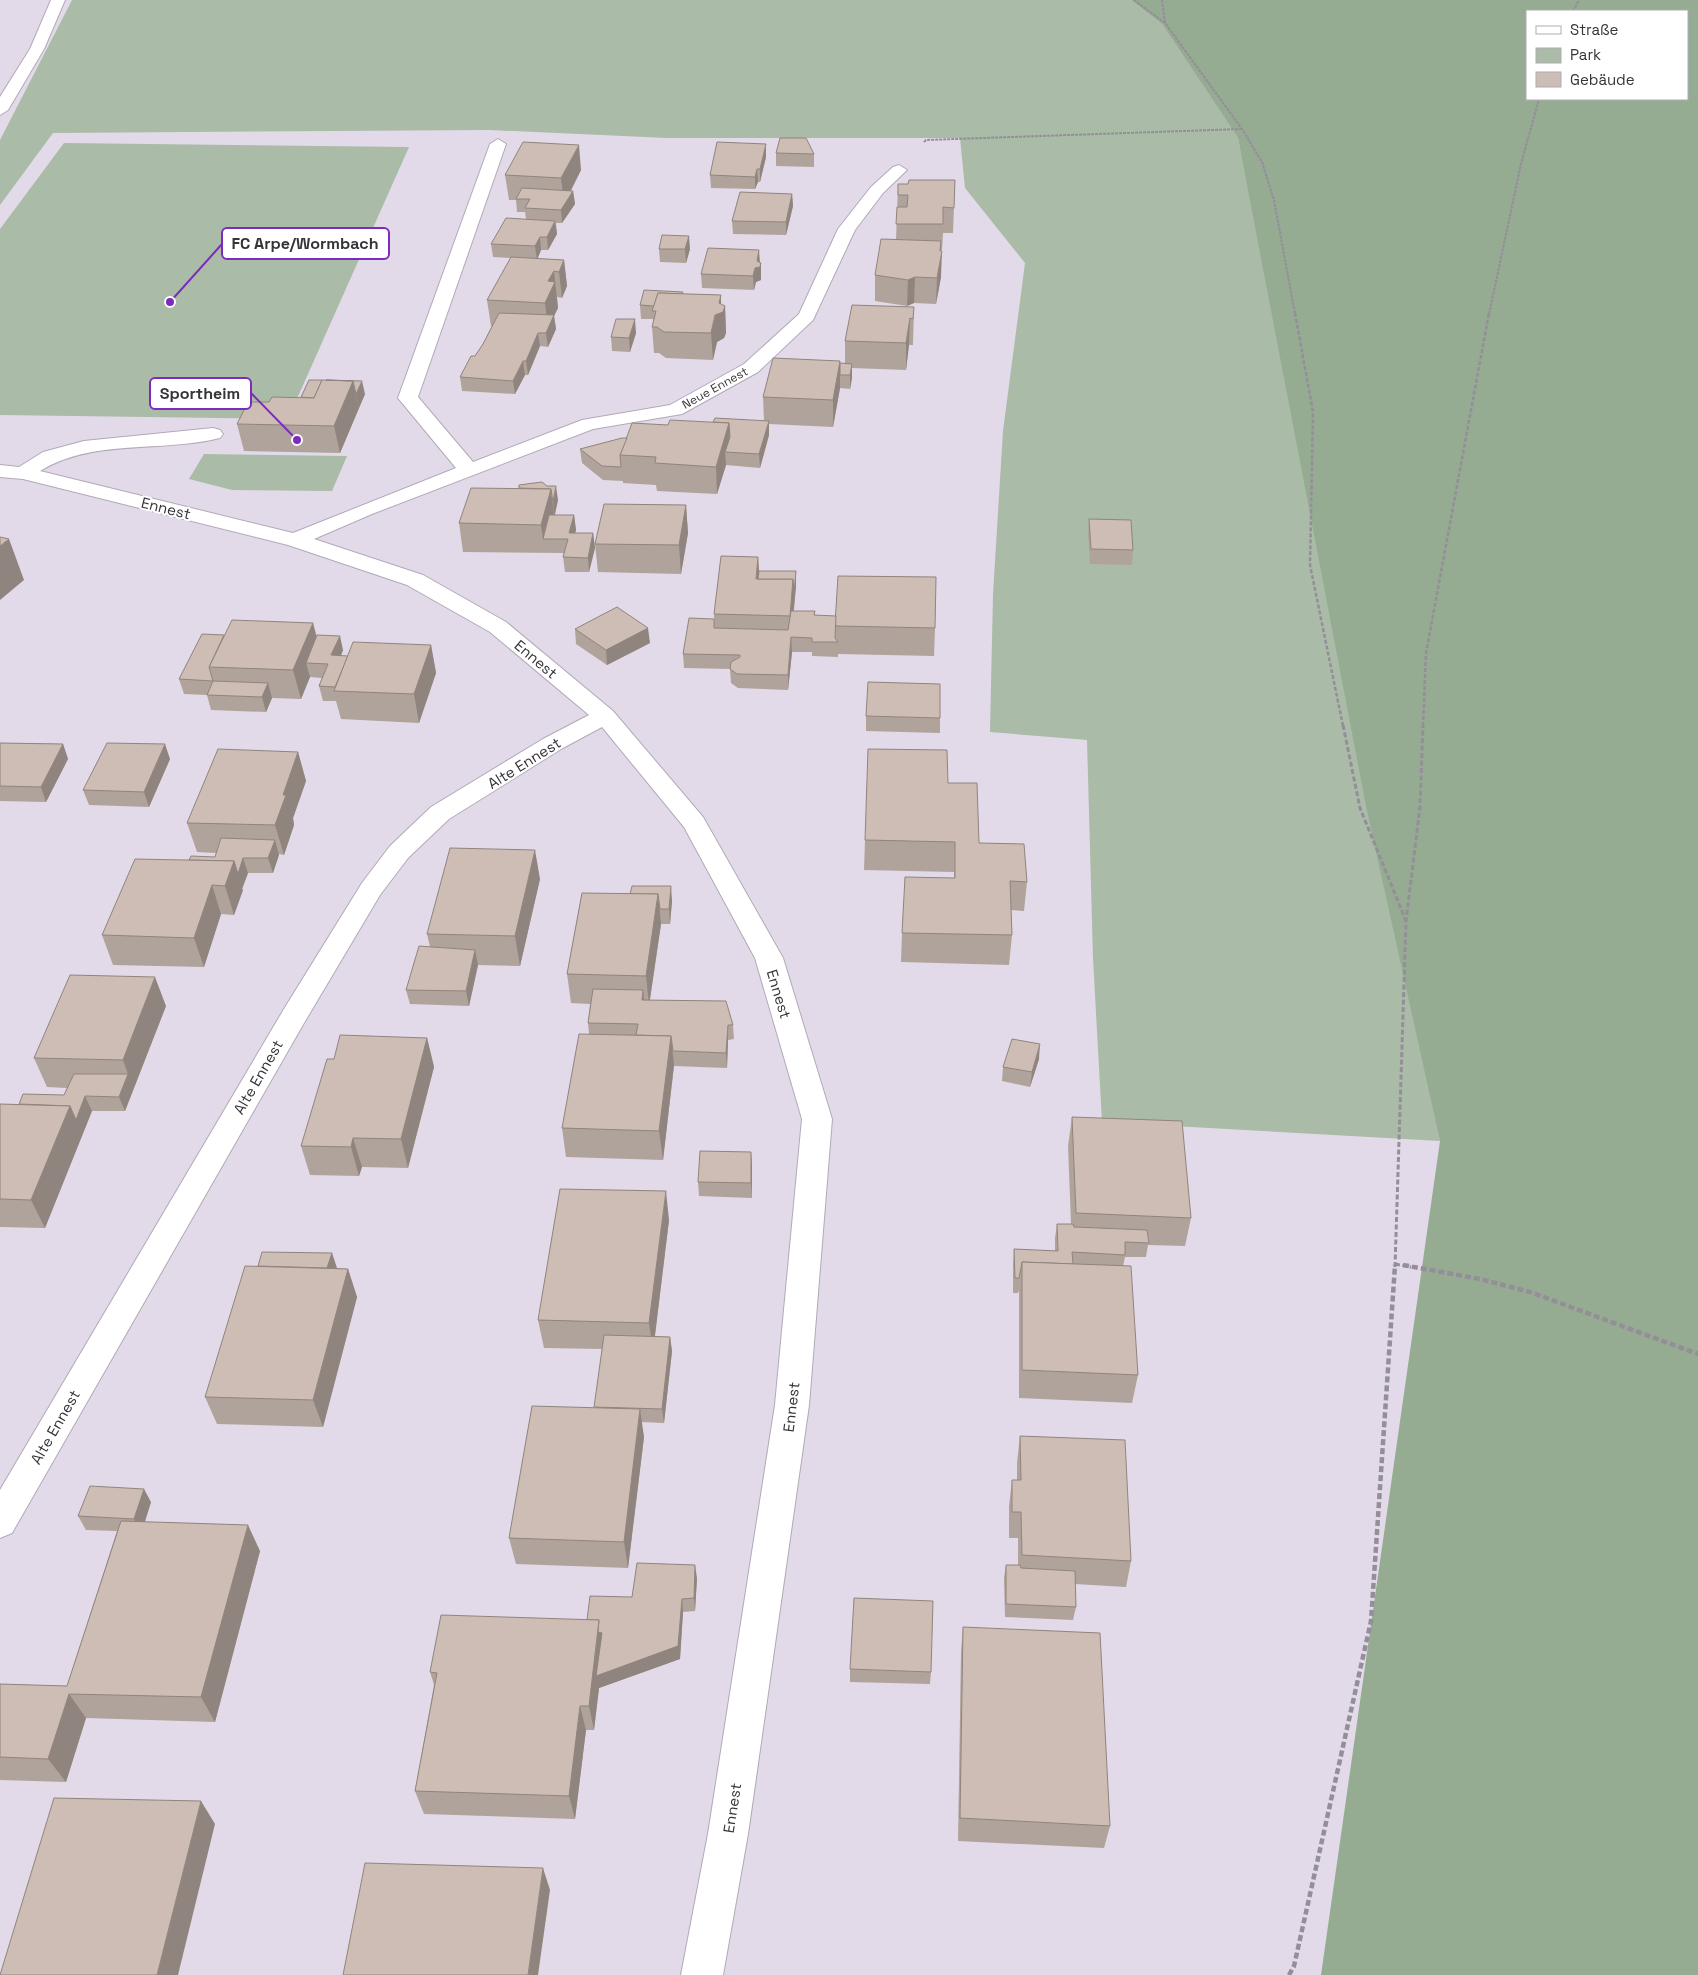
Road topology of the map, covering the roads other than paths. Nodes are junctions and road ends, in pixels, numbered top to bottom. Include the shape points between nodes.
1 (58, 0) edge
2 (0, 110) edge
3 (498, 144) dead end
4 (899, 170) road end
5 (213, 434) dead end
6 (469, 470) junction
7 (12, 472) edge
8 (295, 540) junction
9 (605, 716) junction
10 (0, 1522) edge
11 (702, 1975) edge

1 - 2 street via 38,48
3 - 6 street via 408,398
4 - 6 street, Neue Ennest via 877,190 847,229 808,316 751,368 675,410 589,424
5 - 7 street via 84,447 50,456
6 - 8 street, Neue Ennest
7 - 8 street, Ennest
8 - 9 street, Ennest via 415,580 490,622
9 - 10 street, Alte Ennest via 552,744 440,813 399,852 371,890 294,1016
9 - 11 street, Ennest via 694,823 769,958 817,1119 792,1405 728,1834

